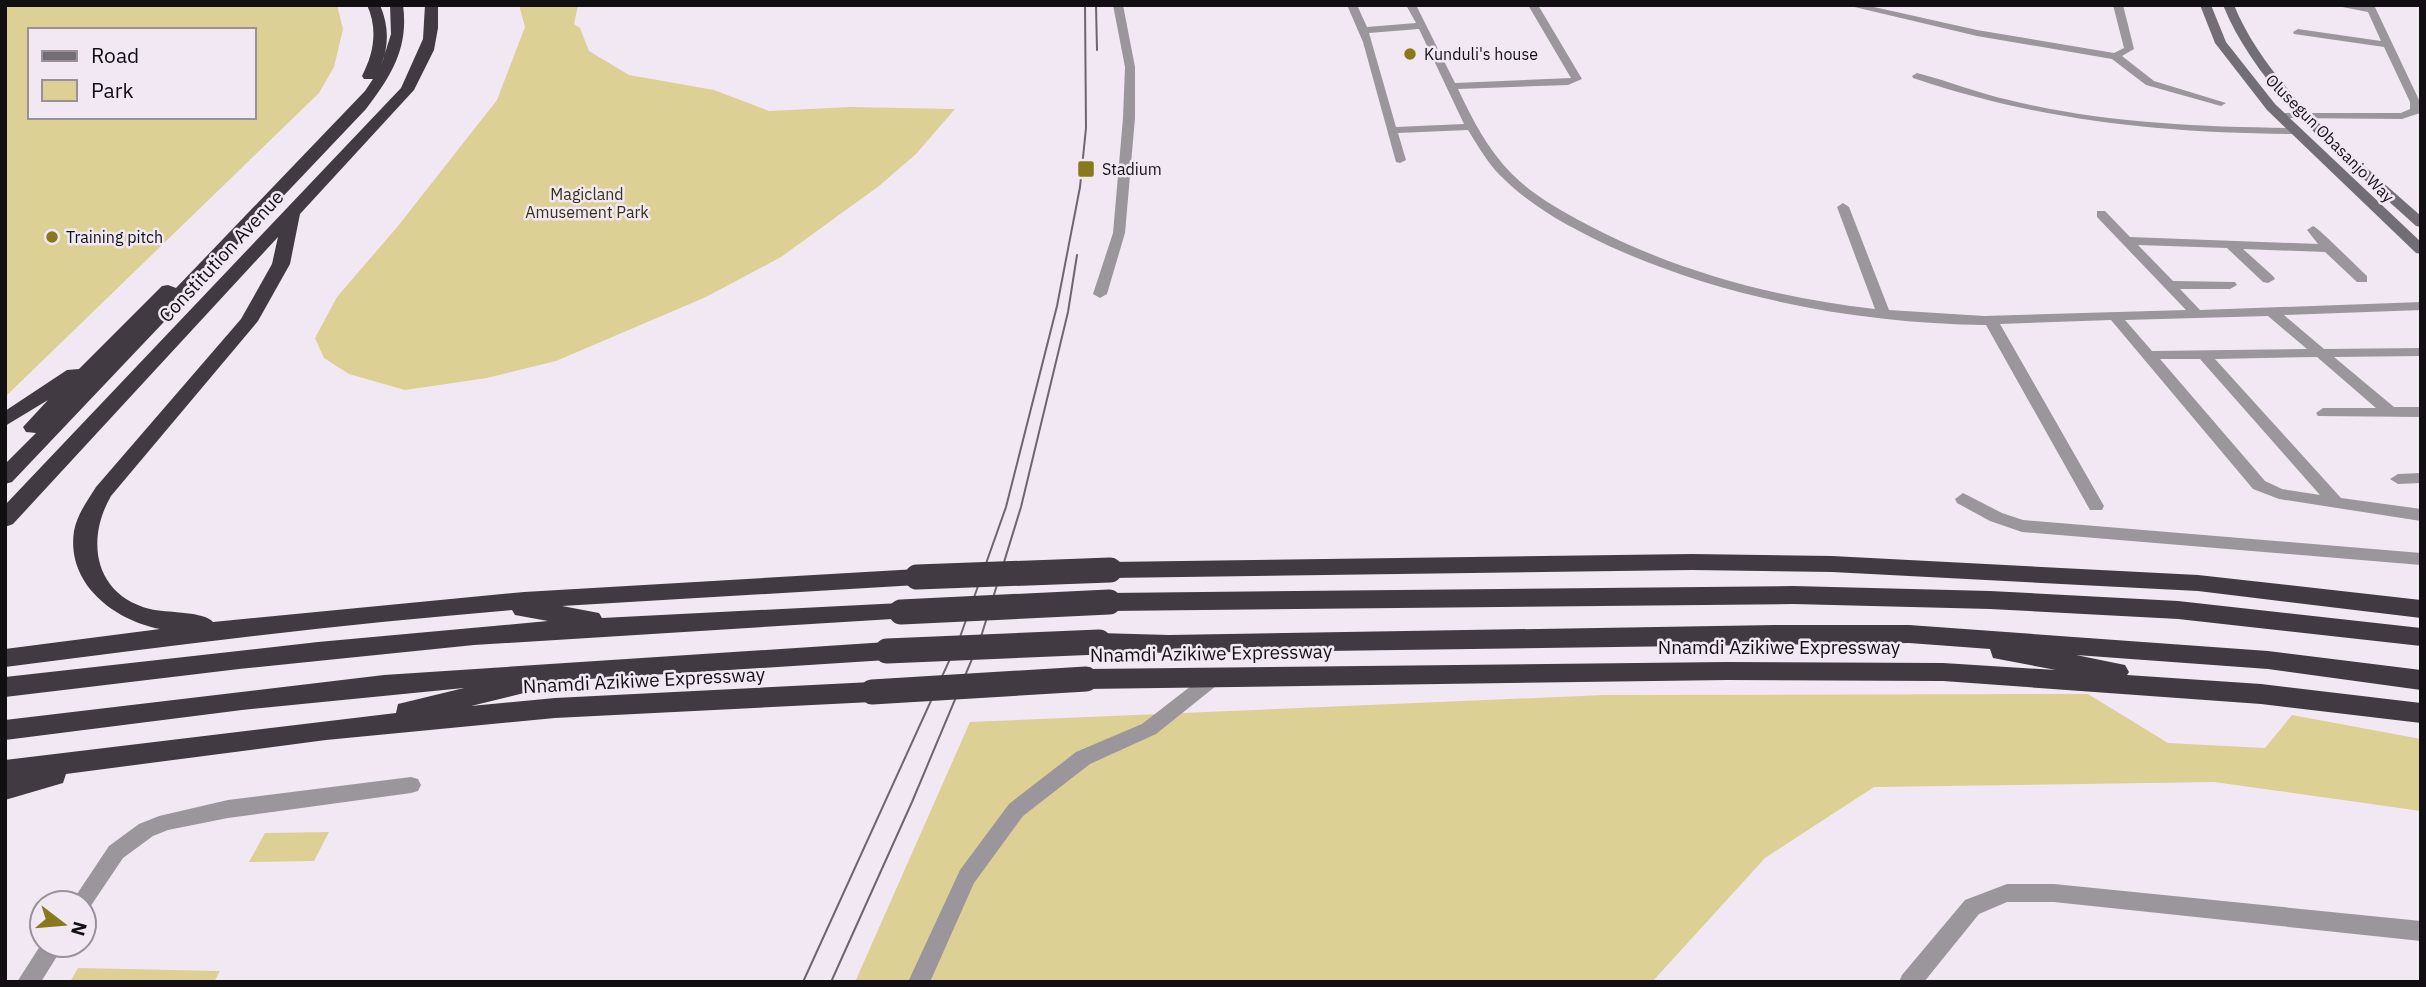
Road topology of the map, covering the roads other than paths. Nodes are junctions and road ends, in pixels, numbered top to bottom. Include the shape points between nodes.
1 (373, 5) edge
2 (394, 5) edge
3 (431, 5) edge
4 (1118, 5) edge
5 (1352, 5) edge
6 (1411, 5) edge
7 (1533, 5) edge
8 (1851, 5) edge
9 (2119, 5) edge
10 (2206, 5) edge
11 (2228, 5) edge
12 (2337, 5) edge
13 (2370, 7) edge
14 (1423, 26) junction
15 (1362, 30) junction
16 (2298, 32) dead end
17 (381, 39) junction
18 (2388, 45) junction
19 (2115, 56) junction
20 (1917, 76) dead end
21 (1452, 86) junction
22 (2417, 100) edge
23 (2221, 103) dead end
24 (2280, 116) junction
25 (2308, 116) junction
26 (1470, 127) junction
27 (1393, 130) junction
28 (2295, 131) junction
29 (1400, 160) dead end
30 (1843, 207) dead end
31 (292, 214) junction
32 (2101, 214) dead end
33 (2421, 223) edge
34 (2313, 230) dead end
35 (2127, 241) junction
36 (2231, 245) junction
37 (2328, 248) junction
38 (2421, 250) edge
39 (2269, 279) dead end
40 (2362, 279) dead end
41 (2171, 285) junction
42 (2230, 285) dead end
43 (1100, 294) dead end
44 (2421, 306) edge
45 (1883, 312) junction
46 (2272, 312) junction
47 (2197, 314) junction
48 (2115, 316) junction
49 (1990, 319) junction
50 (2421, 352) edge
51 (2321, 353) junction
52 (2203, 354) junction
53 (2149, 355) junction
54 (99, 359) junction
55 (2390, 412) junction
56 (2421, 412) edge
57 (2323, 413) dead end
58 (5, 420) edge
59 (5, 457) edge
60 (5, 477) edge
61 (2421, 478) edge
62 (2398, 479) dead end
63 (1963, 499) dead end
64 (2336, 502) junction
65 (2096, 506) dead end
66 (2421, 515) edge
67 (5, 519) edge
68 (2421, 559) edge
69 (1917, 567) junction
70 (1793, 595) junction
71 (484, 604) junction
72 (2421, 609) edge
73 (290, 622) junction
74 (632, 625) junction
75 (1909, 634) junction
76 (2421, 637) edge
77 (5, 658) edge
78 (585, 670) junction
79 (1215, 677) junction
80 (2421, 680) edge
81 (5, 687) edge
82 (2220, 691) junction
83 (2421, 713) edge
84 (5, 730) edge
85 (326, 730) junction
86 (134, 752) junction
87 (5, 771) edge
88 (411, 785) dead end
89 (5, 789) edge
90 (91, 889) edge
91 (2421, 931) edge
92 (44, 959) edge
93 (28, 982) edge
94 (919, 982) edge
95 (1910, 982) edge

1 - 17 highway
2 - 17 highway
2 - 60 highway, Constitution Avenue via 399,37 380,82
3 - 31 highway, Constitution Avenue via 430,45 407,90
4 - 43 street via 1130,67 1129,118 1119,233
5 - 15 street
6 - 14 street
7 - 21 street via 1577,79
8 - 19 street via 1977,33
9 - 19 street via 2129,49
10 - 24 main road, Olusegun Obasanjo Way via 2221,43
11 - 25 main road, Olusegun Obasanjo Way via 2248,47
12 - 13 street
13 - 18 street
14 - 15 street
14 - 21 street
15 - 27 street
16 - 18 street
17 - 54 highway via 377,62 344,112
18 - 22 street
19 - 23 street via 2150,83
20 - 28 street via 1996,102 2137,126
21 - 26 street
22 - 25 street via 2416,111 2402,116
24 - 25 street
24 - 28 main road, Olusegun Obasanjo Way
25 - 33 main road, Olusegun Obasanjo Way
26 - 27 street
26 - 45 street via 1499,168 1537,200 1632,253 1705,279 1772,295
27 - 29 street
28 - 38 main road, Olusegun Obasanjo Way
30 - 45 street
31 - 67 highway, Constitution Avenue
31 - 73 highway via 281,264 249,321 103,492 89,517 86,563 116,603 139,615 202,625
32 - 35 street
34 - 37 street
35 - 36 street
35 - 41 street
36 - 37 street
36 - 39 street
37 - 40 street
41 - 42 street
41 - 47 street
44 - 46 street
45 - 49 street
46 - 47 street
46 - 51 street
47 - 48 street
48 - 49 street
48 - 53 street
49 - 65 street
50 - 51 street
51 - 52 street
51 - 55 street
52 - 53 street
52 - 64 street
53 - 64 street via 2259,485 2279,494
54 - 58 highway
54 - 59 highway
55 - 56 street
55 - 57 street
61 - 62 street
63 - 68 street via 2022,526
64 - 66 street
69 - 70 highway
69 - 71 highway, bridge via 1692,562 1110,570 715,586
69 - 72 highway via 2198,583
70 - 74 highway, bridge via 1109,602
70 - 76 highway via 2178,610
71 - 73 highway
71 - 74 highway
73 - 77 highway
74 - 81 highway via 445,639
75 - 78 highway, Nnamdi Azikiwe Expressway, bridge via 1099,642
75 - 80 highway, Nnamdi Azikiwe Expressway via 2255,659
75 - 82 highway
78 - 84 highway, Nnamdi Azikiwe Expressway via 383,685
78 - 85 highway
79 - 82 highway, Nnamdi Azikiwe Expressway via 1943,672
79 - 85 highway, Nnamdi Azikiwe Expressway, bridge via 1086,679 555,708
79 - 94 street via 1149,729 1083,758 1016,810 967,877
82 - 83 highway, Nnamdi Azikiwe Expressway
85 - 86 highway, Nnamdi Azikiwe Expressway
86 - 87 highway, Nnamdi Azikiwe Expressway
86 - 89 highway
88 - 90 street via 228,809 166,822 116,852
91 - 95 street via 2054,893 2007,893 1972,907
92 - 93 street

